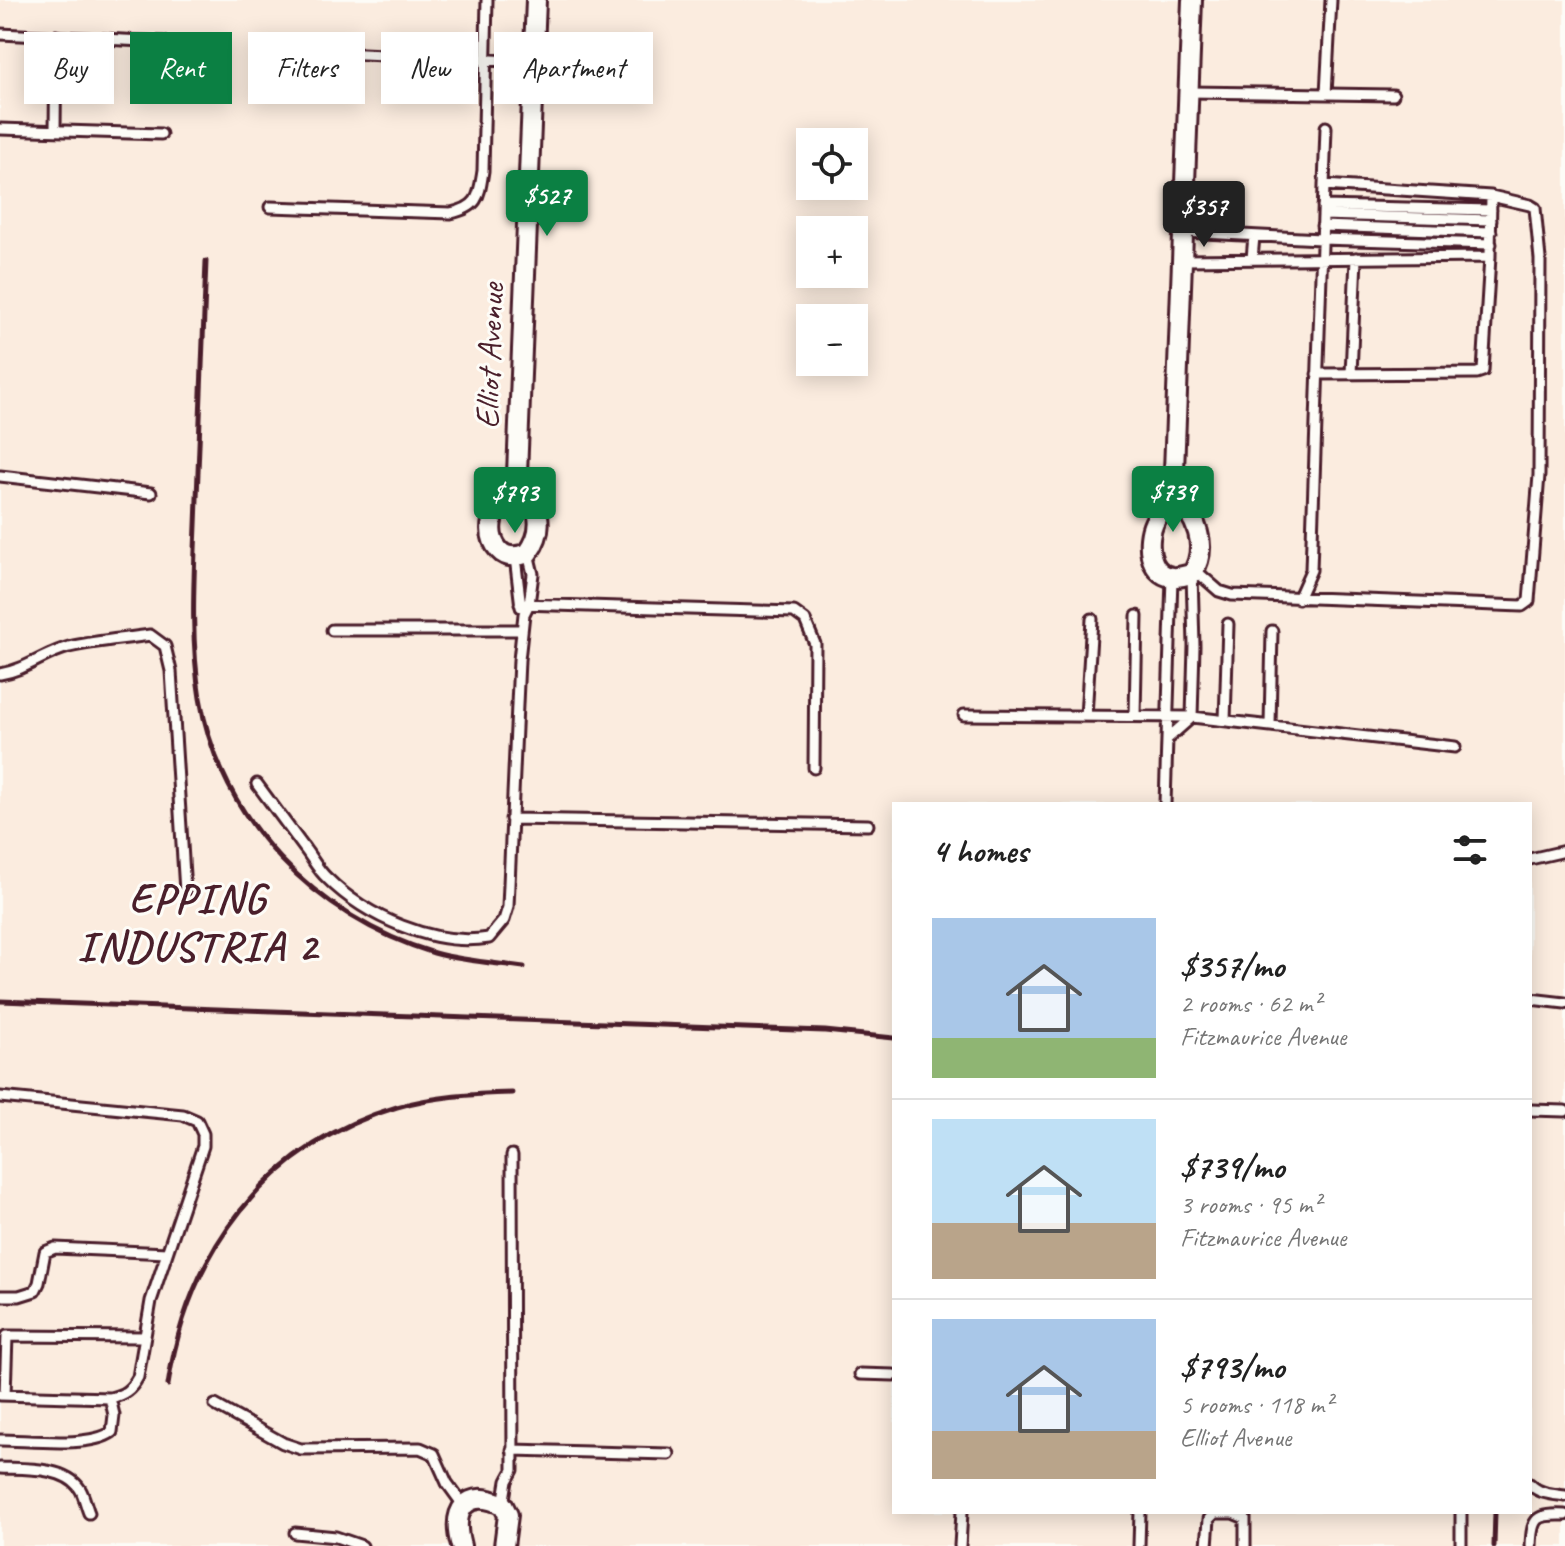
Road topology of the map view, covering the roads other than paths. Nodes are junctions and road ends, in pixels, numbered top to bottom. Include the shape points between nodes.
1 (487, 0) edge
2 (536, 0) edge
3 (1192, 0) edge
4 (1331, 0) edge
5 (535, 32) edge
6 (0, 34) edge
7 (24, 35) edge
8 (365, 54) edge
9 (486, 60) junction
10 (494, 60) edge
11 (1189, 92) junction
12 (1326, 94) junction
13 (1393, 95) dead end
14 (55, 104) edge
15 (532, 104) edge
16 (1326, 127) dead end
17 (0, 129) edge
18 (55, 130) junction
19 (161, 134) dead end
20 (1324, 185) junction
21 (1491, 196) junction
22 (270, 207) dead end
23 (1491, 215) junction
24 (1323, 216) junction
25 (1184, 232) junction
26 (1491, 232) junction
27 (1254, 236) junction
28 (1321, 239) junction
29 (1491, 244) junction
30 (1490, 257) junction
31 (1320, 258) junction
32 (1356, 258) junction
33 (1252, 259) junction
34 (1182, 260) junction
35 (1317, 374) junction
36 (1351, 374) junction
37 (517, 474) junction
38 (0, 476) edge
39 (151, 493) dead end
40 (1173, 497) junction
41 (522, 555) junction
42 (1193, 572) junction
43 (1172, 577) junction
44 (1298, 599) junction
45 (524, 607) junction
46 (1137, 616) dead end
47 (1092, 619) dead end
48 (1228, 624) dead end
49 (332, 630) dead end
50 (522, 630) junction
51 (1272, 631) dead end
52 (0, 674) edge
53 (964, 715) dead end
54 (1086, 716) junction
55 (1135, 716) junction
56 (1167, 717) junction
57 (1192, 717) junction
58 (1225, 721) junction
59 (1270, 725) junction
60 (1167, 739) junction
61 (1455, 747) dead end
62 (814, 768) dead end
63 (257, 784) dead end
64 (1165, 802) edge
65 (511, 819) junction
66 (868, 825) dead end
67 (1565, 851) edge
68 (1532, 859) edge
69 (185, 891) dead end
70 (1532, 999) edge
71 (1565, 1003) edge
72 (0, 1097) edge
73 (1532, 1110) edge
74 (1565, 1111) edge
75 (512, 1155) dead end
76 (167, 1253) junction
77 (0, 1296) edge
78 (4, 1335) edge
79 (145, 1337) junction
80 (860, 1374) dead end
81 (892, 1375) edge
82 (2, 1395) edge
83 (110, 1398) junction
84 (215, 1405) dead end
85 (0, 1440) edge
86 (512, 1450) junction
87 (669, 1454) dead end
88 (0, 1468) edge
89 (1532, 1486) edge
90 (1565, 1496) edge
91 (463, 1505) junction
92 (503, 1505) junction
93 (89, 1513) dead end
94 (962, 1514) edge
95 (1140, 1514) edge
96 (1214, 1514) edge
97 (1235, 1514) edge
98 (1461, 1514) edge
99 (1565, 1515) edge
100 (295, 1533) dead end
101 (362, 1546) edge
102 (461, 1546) edge
103 (504, 1546) edge
104 (960, 1546) edge
105 (1139, 1546) edge
106 (1207, 1546) edge
107 (1245, 1546) edge
108 (1461, 1546) edge
109 (1531, 1546) edge

1 - 9 lane
2 - 5 street, Elliot Avenue
3 - 11 street
4 - 12 lane
6 - 7 lane
8 - 9 lane
9 - 10 lane
9 - 22 lane via 483,171 479,194 466,210
11 - 12 lane
11 - 25 street
12 - 13 lane
14 - 18 lane
15 - 37 street, Elliot Avenue
16 - 20 lane
17 - 18 lane
18 - 19 lane
20 - 21 lane
20 - 24 lane
21 - 23 lane
21 - 44 lane via 1530,205 1537,213 1539,475 1529,601 1522,606
23 - 24 lane
23 - 26 lane
24 - 26 lane
24 - 28 lane
25 - 27 lane
25 - 34 street
26 - 29 lane
27 - 28 lane
27 - 33 lane
28 - 29 lane
28 - 31 lane
29 - 30 lane
30 - 32 lane
30 - 36 lane via 1483,371
31 - 32 lane
31 - 33 lane
31 - 35 lane
32 - 36 lane
33 - 34 lane
34 - 40 street
35 - 36 lane
35 - 44 lane via 1311,570
37 - 41 street via 539,521 537,540
37 - 41 street via 498,503 491,531 506,556
38 - 39 lane
40 - 42 street via 1190,513 1198,532
40 - 43 street via 1155,520 1150,542 1153,564
41 - 45 lane
41 - 45 lane via 533,574
42 - 43 street
42 - 44 lane via 1227,594
42 - 57 lane
43 - 56 lane
45 - 50 lane
45 - 62 lane via 794,612 805,620 815,644
46 - 55 lane
47 - 54 lane
48 - 58 lane
49 - 50 lane
50 - 65 lane
51 - 59 lane
52 - 69 lane via 69,647 150,635 165,646
53 - 54 lane
54 - 55 lane
55 - 56 lane
56 - 57 lane
56 - 60 lane
57 - 58 lane
57 - 60 lane
58 - 59 lane
59 - 61 lane
60 - 64 lane
63 - 65 lane via 326,878 391,921 456,940 489,938 504,920
65 - 66 lane
67 - 68 lane
70 - 71 lane
72 - 76 lane via 183,1115 197,1121 203,1146
73 - 74 lane
75 - 86 lane
76 - 77 lane via 55,1248 45,1252 35,1291
76 - 79 lane
78 - 79 lane
78 - 82 lane
79 - 83 lane via 133,1386
80 - 81 lane
82 - 83 lane
83 - 85 lane via 114,1424 105,1437
84 - 91 lane via 301,1449 420,1448 434,1454
86 - 87 lane
86 - 92 lane via 513,1470
88 - 93 lane via 69,1479 80,1488
89 - 90 lane
91 - 92 street via 484,1498
91 - 102 street via 457,1517
92 - 103 street via 508,1515
94 - 104 lane
95 - 105 lane
96 - 106 lane
97 - 107 lane via 1245,1518
98 - 108 lane
99 - 109 lane via 1536,1519
100 - 101 lane

